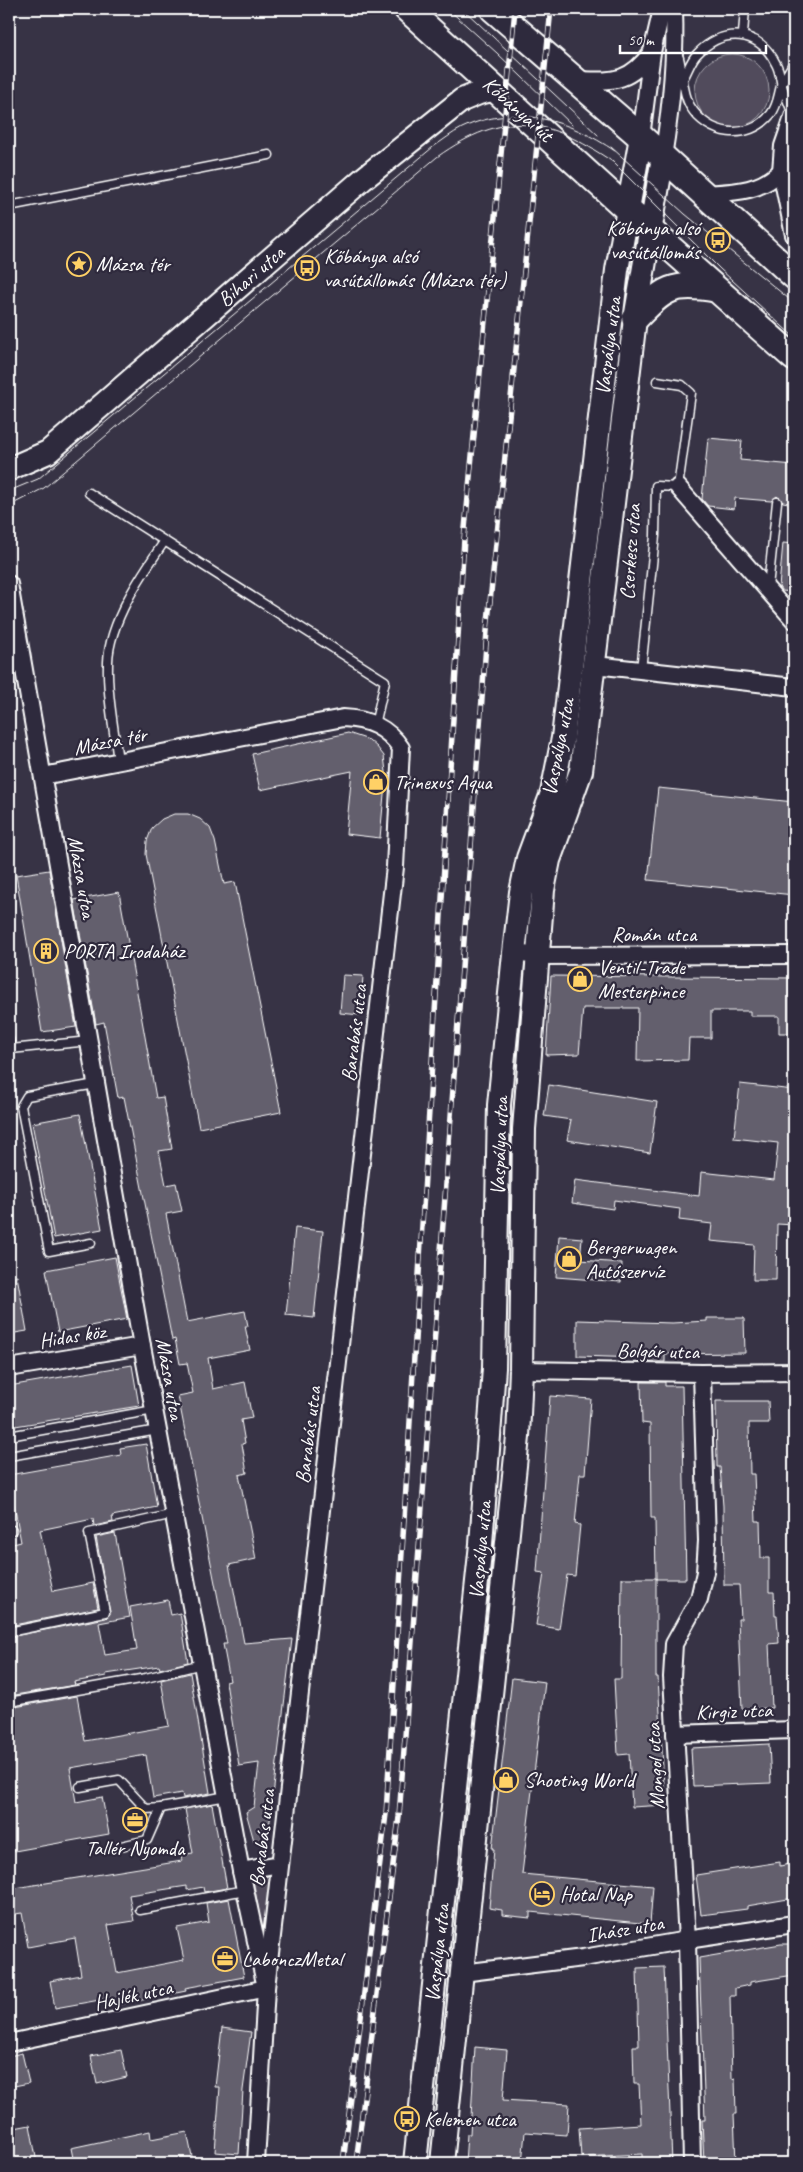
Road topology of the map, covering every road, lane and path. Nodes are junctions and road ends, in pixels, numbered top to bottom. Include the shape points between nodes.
1 (407, 9) edge
2 (493, 9) edge
3 (502, 9) edge
4 (662, 9) edge
5 (674, 9) edge
6 (746, 9) edge
7 (519, 32) junction
8 (743, 34) junction
9 (675, 42) junction
10 (652, 52) junction
11 (794, 62) edge
12 (684, 77) junction
13 (576, 80) junction
14 (782, 85) junction
15 (496, 89) junction
16 (669, 106) junction
17 (794, 115) edge
18 (641, 137) junction
19 (269, 155) dead end
20 (663, 157) junction
21 (781, 171) junction
22 (703, 194) junction
23 (9, 206) edge
24 (628, 210) junction
25 (649, 229) junction
26 (794, 235) edge
27 (794, 276) edge
28 (715, 289) junction
29 (635, 319) junction
30 (794, 358) edge
31 (657, 381) dead end
32 (9, 469) edge
33 (678, 487) junction
34 (89, 493) dead end
35 (777, 502) dead end
36 (164, 542) junction
37 (9, 584) edge
38 (580, 588) junction
39 (767, 589) junction
40 (603, 591) junction
41 (794, 620) edge
42 (595, 665) junction
43 (641, 670) junction
44 (794, 687) edge
45 (375, 725) junction
46 (118, 761) junction
47 (43, 776) junction
48 (514, 953) junction
49 (794, 955) edge
50 (539, 956) junction
51 (9, 1040) edge
52 (89, 1041) junction
53 (96, 1084) junction
54 (91, 1243) dead end
55 (496, 1262) junction
56 (522, 1263) junction
57 (142, 1346) junction
58 (9, 1368) edge
59 (494, 1368) junction
60 (521, 1370) junction
61 (794, 1372) edge
62 (702, 1373) junction
63 (154, 1410) junction
64 (158, 1430) junction
65 (9, 1436) edge
66 (9, 1456) edge
67 (174, 1514) junction
68 (9, 1632) edge
69 (202, 1664) junction
70 (9, 1702) edge
71 (794, 1730) edge
72 (674, 1734) junction
73 (80, 1787) dead end
74 (227, 1796) junction
75 (161, 1808) junction
76 (121, 1846) dead end
77 (280, 1864) junction
78 (241, 1871) junction
79 (245, 1890) junction
80 (140, 1910) dead end
81 (794, 1924) edge
82 (687, 1940) junction
83 (435, 1970) junction
84 (462, 1973) junction
85 (266, 1988) junction
86 (9, 2043) edge
87 (256, 2163) edge
88 (415, 2163) edge
89 (442, 2163) edge
90 (692, 2163) edge

1 - 15 main road, Kőbányai út
2 - 7 main road
3 - 7 main road
4 - 10 street
5 - 9 street
6 - 8 lane
7 - 13 main road
8 - 12 lane via 732,34 711,42 696,55
8 - 14 lane via 764,47 775,62
9 - 12 lane
9 - 16 street
10 - 13 street via 640,67 623,78 613,81
10 - 18 street
11 - 14 lane
12 - 14 lane via 685,93 697,114 718,131 731,133 742,132 764,121 776,104
12 - 16 lane
13 - 18 main road
14 - 17 lane
15 - 24 main road, Kőbányai út
15 - 32 main road, Bihari utca via 462,100 363,179 48,452
16 - 20 street
17 - 21 street via 783,146
18 - 20 main road
18 - 24 main road, Vaspálya utca
19 - 23 lane
20 - 22 main road
20 - 25 main road, Vaspálya utca
21 - 22 street via 760,187
21 - 26 street
22 - 27 main road
24 - 25 main road, Kőbányai út
24 - 38 main road, Vaspálya utca via 617,270
25 - 28 main road, Kőbányai út
25 - 29 main road, Vaspálya utca
28 - 29 main road via 685,284 666,290
28 - 30 main road, Kőbányai út
29 - 40 main road, Vaspálya utca
31 - 33 lane via 682,385 691,393
33 - 39 street
33 - 43 lane, Cserkesz utca via 656,486 655,536
34 - 36 lane
35 - 39 lane
36 - 45 lane via 385,681
36 - 46 lane via 148,564 112,636 108,676
37 - 47 street
38 - 40 main road
38 - 48 main road, Vaspálya utca via 563,738 552,793 528,858 520,892
39 - 41 street
40 - 42 main road, Vaspálya utca
42 - 43 street
42 - 50 main road, Vaspálya utca via 581,770 549,860 543,890
43 - 44 street
45 - 46 street, Mázsa tér via 360,719 343,718
45 - 77 street, Barabás utca via 392,734 401,748 395,867
46 - 47 street, Mázsa tér
47 - 52 street, Mázsa utca
48 - 50 street, Román utca
48 - 55 main road, Vaspálya utca via 499,1105
49 - 50 street, Román utca
50 - 56 main road, Vaspálya utca via 524,1129
51 - 52 lane via 11,1049
52 - 53 street, Mázsa utca
53 - 54 lane via 27,1096 21,1106 49,1251
53 - 57 street, Mázsa utca
55 - 56 main road
55 - 59 main road, Vaspálya utca
56 - 60 main road, Vaspálya utca
57 - 58 street, Hidas köz
57 - 63 street, Mázsa utca
59 - 60 main road
59 - 83 main road, Vaspálya utca via 481,1544
60 - 62 street, Bolgár utca
60 - 84 main road, Vaspálya utca via 508,1542
61 - 62 street, Bolgár utca
62 - 72 street, Mongol utca via 705,1572 699,1599 674,1644
63 - 64 street, Mázsa utca
63 - 65 lane
64 - 66 lane
64 - 67 street, Mázsa utca
67 - 68 lane via 89,1533 105,1612
67 - 69 street, Mázsa utca
69 - 70 lane via 146,1678
69 - 74 street, Mázsa utca
71 - 72 street, Kirgiz utca
72 - 82 street, Mongol utca
73 - 75 lane via 119,1780 146,1809
74 - 75 lane
74 - 78 street, Mázsa utca
75 - 76 lane via 147,1840
77 - 78 street
77 - 85 street, Barabás utca
78 - 79 street, Mázsa utca
79 - 80 lane
79 - 85 street, Mázsa utca
81 - 82 street, Ihász utca
82 - 84 street, Ihász utca via 583,1958
82 - 90 street, Mongol utca
83 - 84 main road
83 - 88 main road, Vaspálya utca
84 - 89 main road, Vaspálya utca
85 - 86 street, Hajlék utca
85 - 87 street, Barabás utca

